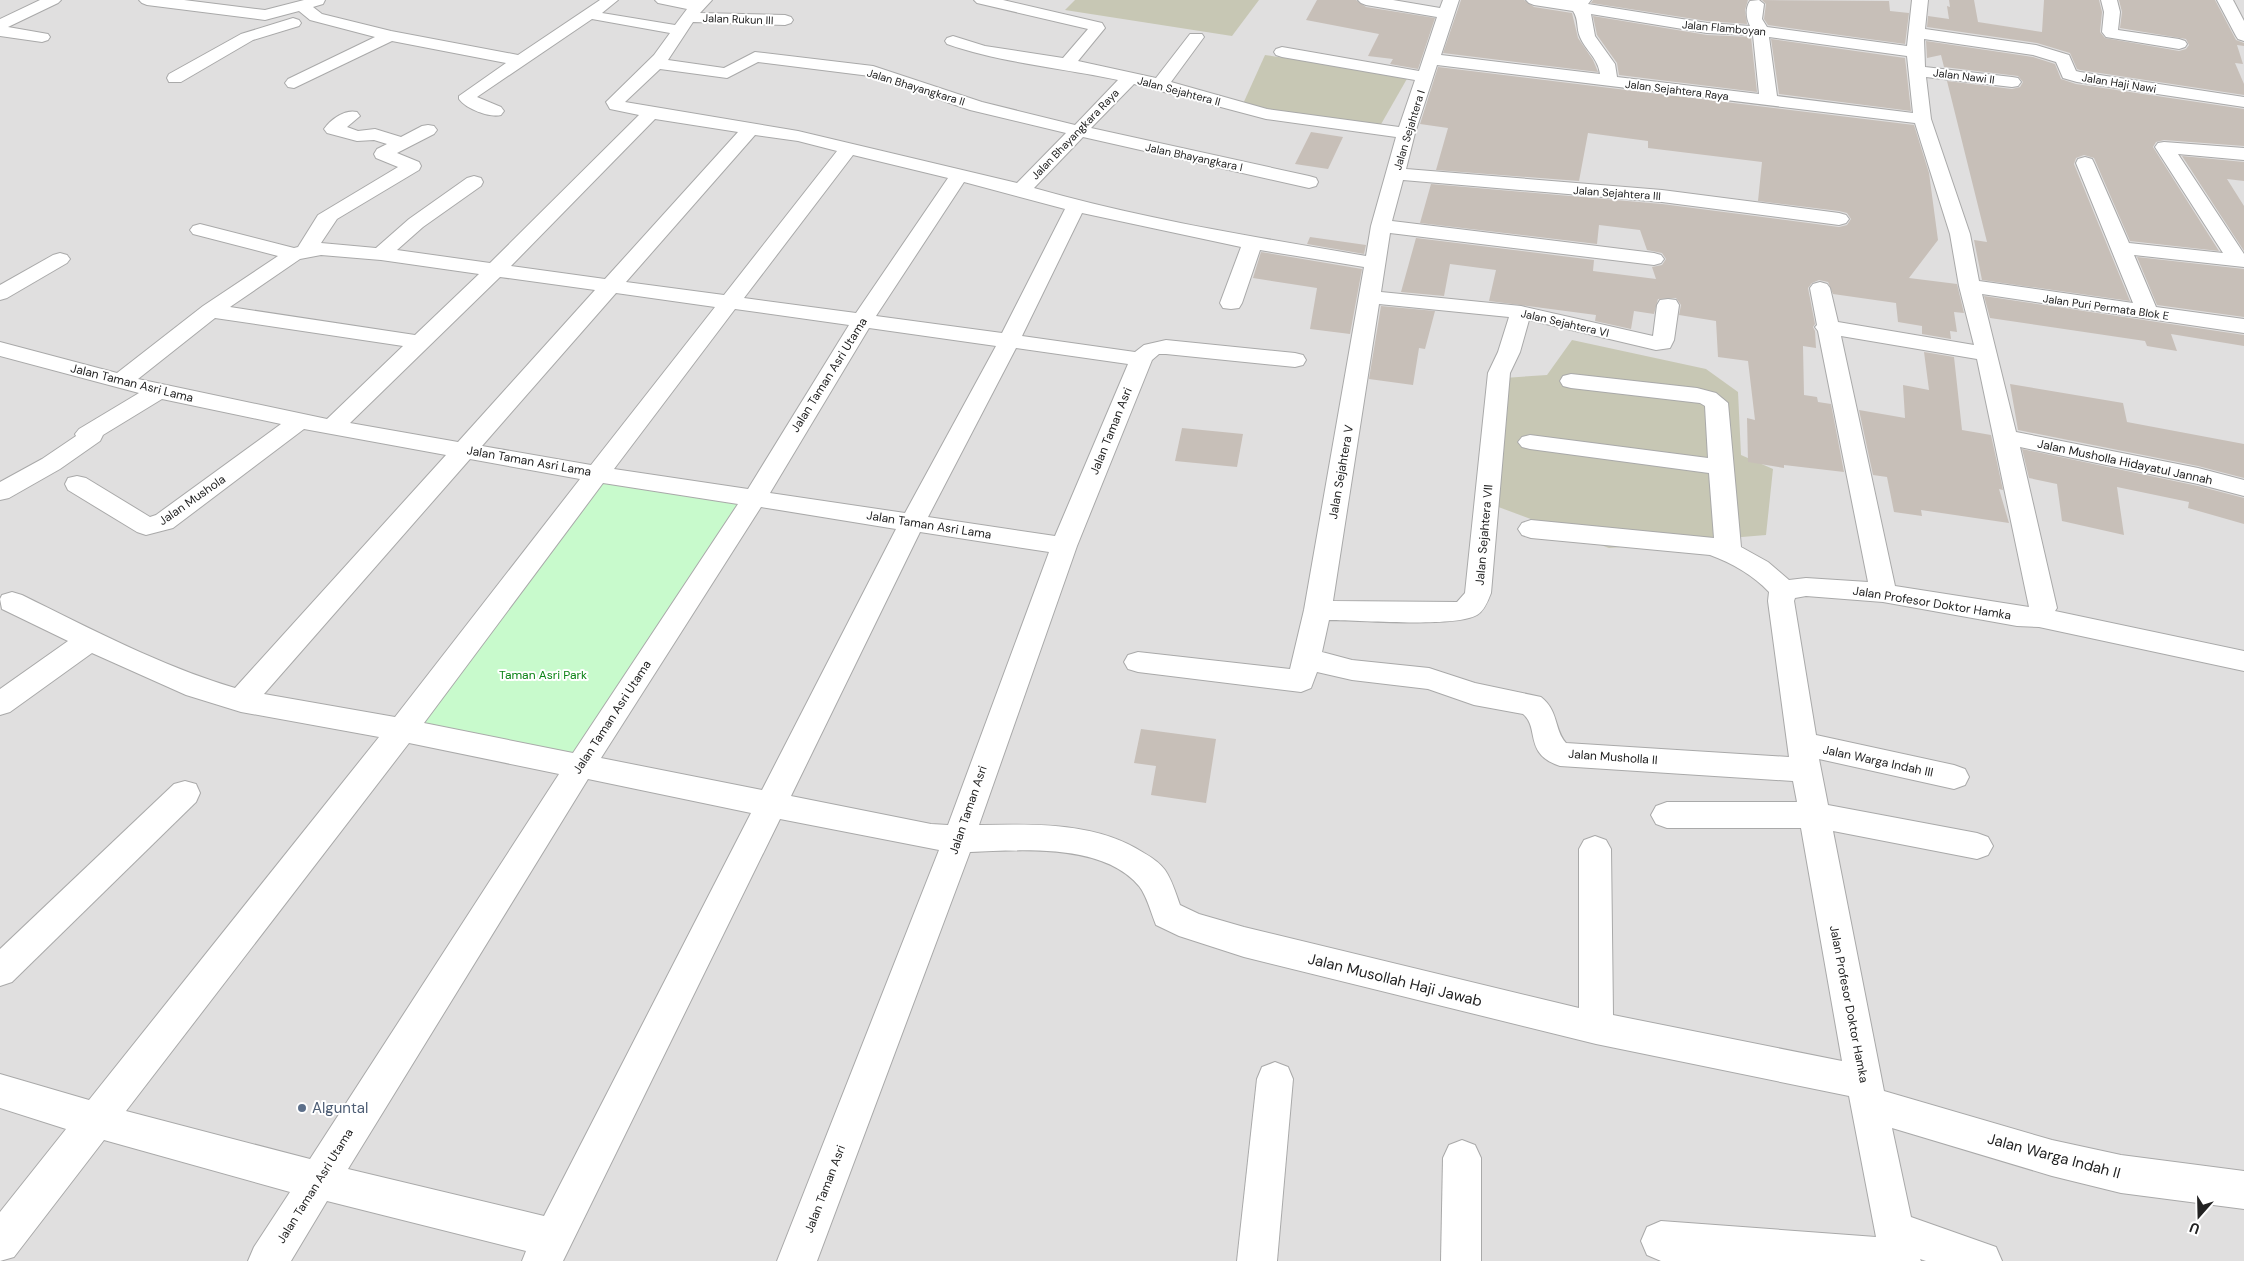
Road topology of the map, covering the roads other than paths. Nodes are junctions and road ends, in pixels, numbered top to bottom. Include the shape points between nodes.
1 (53, 0) edge
2 (147, 0) edge
3 (322, 0) edge
4 (610, 0) edge
5 (663, 0) edge
6 (982, 0) edge
7 (1366, 0) edge
8 (1534, 0) edge
9 (1920, 0) edge
10 (2109, 0) edge
11 (2225, 0) edge
12 (1580, 3) edge
13 (1025, 4) edge
14 (1756, 4) dead end
15 (302, 6) junction
16 (1448, 7) edge
17 (697, 8) edge
18 (319, 17) junction
19 (598, 17) dead end
20 (785, 20) dead end
21 (0, 25) edge
22 (678, 30) junction
23 (0, 31) edge
24 (1761, 31) junction
25 (390, 36) junction
26 (2244, 36) edge
27 (42, 37) dead end
28 (1196, 37) dead end
29 (953, 41) dead end
30 (2179, 44) dead end
31 (1282, 52) dead end
32 (1916, 52) junction
33 (1432, 59) junction
34 (519, 60) junction
35 (654, 63) junction
36 (1067, 64) junction
37 (1426, 77) junction
38 (176, 78) dead end
39 (1130, 78) junction
40 (1609, 82) junction
41 (2012, 82) dead end
42 (294, 83) dead end
43 (1160, 84) junction
44 (1769, 100) junction
45 (2244, 102) edge
46 (495, 111) dead end
47 (651, 113) junction
48 (351, 116) dead end
49 (1922, 119) junction
50 (750, 129) junction
51 (428, 130) dead end
52 (1078, 131) junction
53 (1406, 133) junction
54 (2202, 134) dead end
55 (2227, 135) dead end
56 (402, 143) junction
57 (849, 148) junction
58 (2244, 154) edge
59 (2084, 163) dead end
60 (1395, 174) junction
61 (959, 175) junction
62 (474, 182) dead end
63 (1309, 182) dead end
64 (1021, 190) junction
65 (1076, 206) junction
66 (1839, 219) dead end
67 (1381, 226) junction
68 (200, 230) dead end
69 (1252, 243) junction
70 (2122, 248) junction
71 (300, 253) junction
72 (381, 254) junction
73 (1654, 258) dead end
74 (60, 259) dead end
75 (2241, 260) edge
76 (1374, 263) junction
77 (495, 270) junction
78 (611, 286) junction
79 (1968, 286) junction
80 (1820, 288) dead end
81 (0, 294) edge
82 (1371, 296) junction
83 (730, 302) junction
84 (1231, 303) dead end
85 (1668, 306) dead end
86 (211, 311) junction
87 (1521, 312) junction
88 (2148, 313) junction
89 (862, 321) junction
90 (2244, 326) edge
91 (1826, 327) junction
92 (420, 342) junction
93 (1008, 342) junction
94 (0, 348) edge
95 (1988, 354) junction
96 (1141, 359) junction
97 (1295, 360) dead end
98 (122, 380) junction
99 (1571, 381) dead end
100 (158, 391) junction
101 (300, 421) junction
102 (333, 426) junction
103 (2006, 437) junction
104 (1530, 442) dead end
105 (465, 449) junction
106 (1720, 467) junction
107 (597, 474) junction
108 (77, 484) dead end
109 (2244, 488) edge
110 (0, 492) edge
111 (754, 499) junction
112 (912, 523) junction
113 (1531, 529) dead end
114 (1064, 546) junction
115 (1728, 550) junction
116 (1783, 590) junction
117 (1882, 593) junction
118 (12, 602) dead end
119 (1318, 610) junction
120 (2039, 617) junction
121 (90, 640) junction
122 (2244, 660) edge
123 (1138, 662) dead end
124 (1304, 670) junction
125 (241, 701) junction
126 (0, 704) edge
127 (402, 730) junction
128 (1804, 757) junction
129 (580, 766) junction
130 (1954, 777) dead end
131 (185, 793) dead end
132 (771, 806) junction
133 (1667, 815) dead end
134 (1814, 815) junction
135 (958, 839) junction
136 (1977, 846) dead end
137 (1595, 849) dead end
138 (0, 971) edge
139 (1596, 1028) junction
140 (1275, 1079) dead end
141 (0, 1091) edge
142 (1866, 1093) junction
143 (96, 1122) junction
144 (1462, 1158) dead end
145 (320, 1180) junction
146 (2244, 1190) edge
147 (1661, 1241) dead end
148 (0, 1244) edge
149 (548, 1249) edge
150 (1899, 1250) edge
151 (268, 1261) edge
152 (797, 1261) edge
153 (1257, 1261) edge
154 (1461, 1261) edge
155 (1982, 1261) edge

1 - 21 street
2 - 15 street via 265,15
3 - 15 street
4 - 34 street
5 - 17 street, Jalan Rukun III
6 - 13 street
7 - 16 street
8 - 12 street, Jalan Flamboyan
9 - 32 street
10 - 30 street via 2112,34
11 - 26 street
12 - 24 street, Jalan Flamboyan via 1698,27
12 - 40 street via 1587,36 1607,64
13 - 36 street via 1096,26
14 - 24 street via 1754,19
15 - 18 street
16 - 33 street, Jalan Sejahtera I
17 - 20 street, Jalan Rukun III
17 - 22 street
18 - 25 street
18 - 38 street via 247,37
19 - 22 street
22 - 35 street via 672,44
23 - 27 street
24 - 32 street, Jalan Flamboyan
24 - 44 street
25 - 34 street
25 - 42 street
28 - 43 street
29 - 36 street, Jalan Sejahtera II via 982,51
31 - 37 street
32 - 41 street, Jalan Nawi II
32 - 45 street, Jalan Haji Nawi via 2045,52 2063,59 2069,74 2077,77
32 - 49 street
33 - 37 street, Jalan Sejahtera I
33 - 40 street, Jalan Sejahtera Raya
34 - 46 street via 468,96 471,101
35 - 47 street via 615,102 620,107
35 - 52 street, Jalan Bhayangkara II via 723,73 751,58 874,72 976,106
36 - 39 street, Jalan Sejahtera II
37 - 53 street, Jalan Sejahtera I
39 - 43 street, Jalan Sejahtera II
39 - 52 street, Jalan Bhayangkara Raya
40 - 44 street, Jalan Sejahtera Raya
43 - 53 street, Jalan Sejahtera II via 1266,114
44 - 49 street, Jalan Sejahtera Raya
47 - 50 street
47 - 77 street
48 - 56 street via 333,129 357,136 375,134
49 - 79 street via 1960,234
50 - 57 street via 790,134
50 - 78 street
51 - 56 street
52 - 63 street, Jalan Bhayangkara I
52 - 64 street, Jalan Bhayangkara Raya
53 - 60 street, Jalan Sejahtera I
54 - 55 street
56 - 71 street via 383,154 412,166 330,215
57 - 61 street
57 - 83 street
58 - 75 street via 2164,147
59 - 70 street
60 - 66 street, Jalan Sejahtera III via 1662,196
60 - 67 street, Jalan Sejahtera I
61 - 64 street
61 - 89 street, Jalan Taman Asri Utama
62 - 72 street via 416,223
64 - 65 street
65 - 69 street
65 - 93 street
67 - 73 street
67 - 76 street, Jalan Sejahtera I
68 - 71 street
69 - 76 street
69 - 84 street
70 - 75 street
70 - 88 street
71 - 72 street via 321,249
71 - 86 street
72 - 77 street
74 - 81 street
76 - 82 street, Jalan Sejahtera V
77 - 78 street
77 - 92 street
78 - 83 street
78 - 105 street
79 - 88 street, Jalan Puri Permata Blok E
79 - 95 street
80 - 91 street
82 - 87 street, Jalan Sejahtera VI
82 - 119 street, Jalan Sejahtera V
83 - 89 street
83 - 107 street
85 - 87 street, Jalan Sejahtera VI via 1662,343
86 - 92 street
86 - 98 street
87 - 119 street, Jalan Sejahtera VII via 1512,345 1499,374 1478,593 1474,605 1466,611 1455,612
88 - 90 street, Jalan Puri Permata Blok E
89 - 93 street
89 - 111 street, Jalan Taman Asri Utama
91 - 95 street
91 - 117 street
92 - 102 street
93 - 96 street
93 - 112 street
94 - 98 street, Jalan Taman Asri Lama
95 - 103 street
96 - 97 street via 1147,351 1166,346
96 - 114 street, Jalan Taman Asri
98 - 100 street, Jalan Taman Asri Lama
99 - 106 street via 1697,395 1714,400
100 - 101 street, Jalan Taman Asri Lama
100 - 110 street via 87,434 92,436 51,464
101 - 102 street, Jalan Taman Asri Lama
101 - 108 street, Jalan Mushola via 164,522 154,526 146,526
102 - 105 street, Jalan Taman Asri Lama
103 - 109 street, Jalan Musholla Hidayatul Jannah
103 - 120 street via 2043,608
104 - 106 street
105 - 107 street, Jalan Taman Asri Lama
105 - 125 street
106 - 115 street
107 - 111 street, Jalan Taman Asri Lama
107 - 127 street
111 - 112 street, Jalan Taman Asri Lama
111 - 129 street, Jalan Taman Asri Utama
112 - 114 street, Jalan Taman Asri Lama
112 - 132 street
113 - 115 street
114 - 135 street, Jalan Taman Asri
115 - 116 street via 1773,579
116 - 117 street, Jalan Profesor Doktor Hamka via 1806,586
116 - 128 street, Jalan Profesor Doktor Hamka via 1781,600
117 - 120 street, Jalan Profesor Doktor Hamka
118 - 121 street, Jalan Musollah Haji Jawab
119 - 124 street, Jalan Sejahtera V
120 - 122 street, Jalan Profesor Doktor Hamka
121 - 125 street, Jalan Musollah Haji Jawab via 196,688
121 - 126 street
123 - 124 street, Jalan Musholla II
124 - 128 street, Jalan Musholla II via 1352,670 1429,679 1474,694 1531,705 1538,710 1552,748 1560,754
125 - 127 street, Jalan Musollah Haji Jawab
127 - 129 street, Jalan Musollah Haji Jawab
127 - 143 street
128 - 130 street, Jalan Warga Indah III
128 - 134 street, Jalan Profesor Doktor Hamka
129 - 132 street, Jalan Musollah Haji Jawab
129 - 145 street, Jalan Taman Asri Utama
131 - 138 street
132 - 135 street, Jalan Musollah Haji Jawab via 931,837
132 - 149 street
133 - 134 street
134 - 136 street
134 - 142 street, Jalan Profesor Doktor Hamka
135 - 139 street, Jalan Musollah Haji Jawab via 1022,837 1089,843 1117,852 1140,867 1153,879 1168,915 1191,926 1244,942
135 - 152 street, Jalan Taman Asri
137 - 139 street
139 - 142 street, Jalan Musollah Haji Jawab
140 - 153 street
141 - 143 street
142 - 146 street, Jalan Warga Indah II via 2052,1158 2121,1174
142 - 150 street, Jalan Profesor Doktor Hamka
143 - 145 street
143 - 148 street
144 - 154 street
145 - 149 street
145 - 151 street, Jalan Taman Asri Utama
147 - 150 street
150 - 155 street

